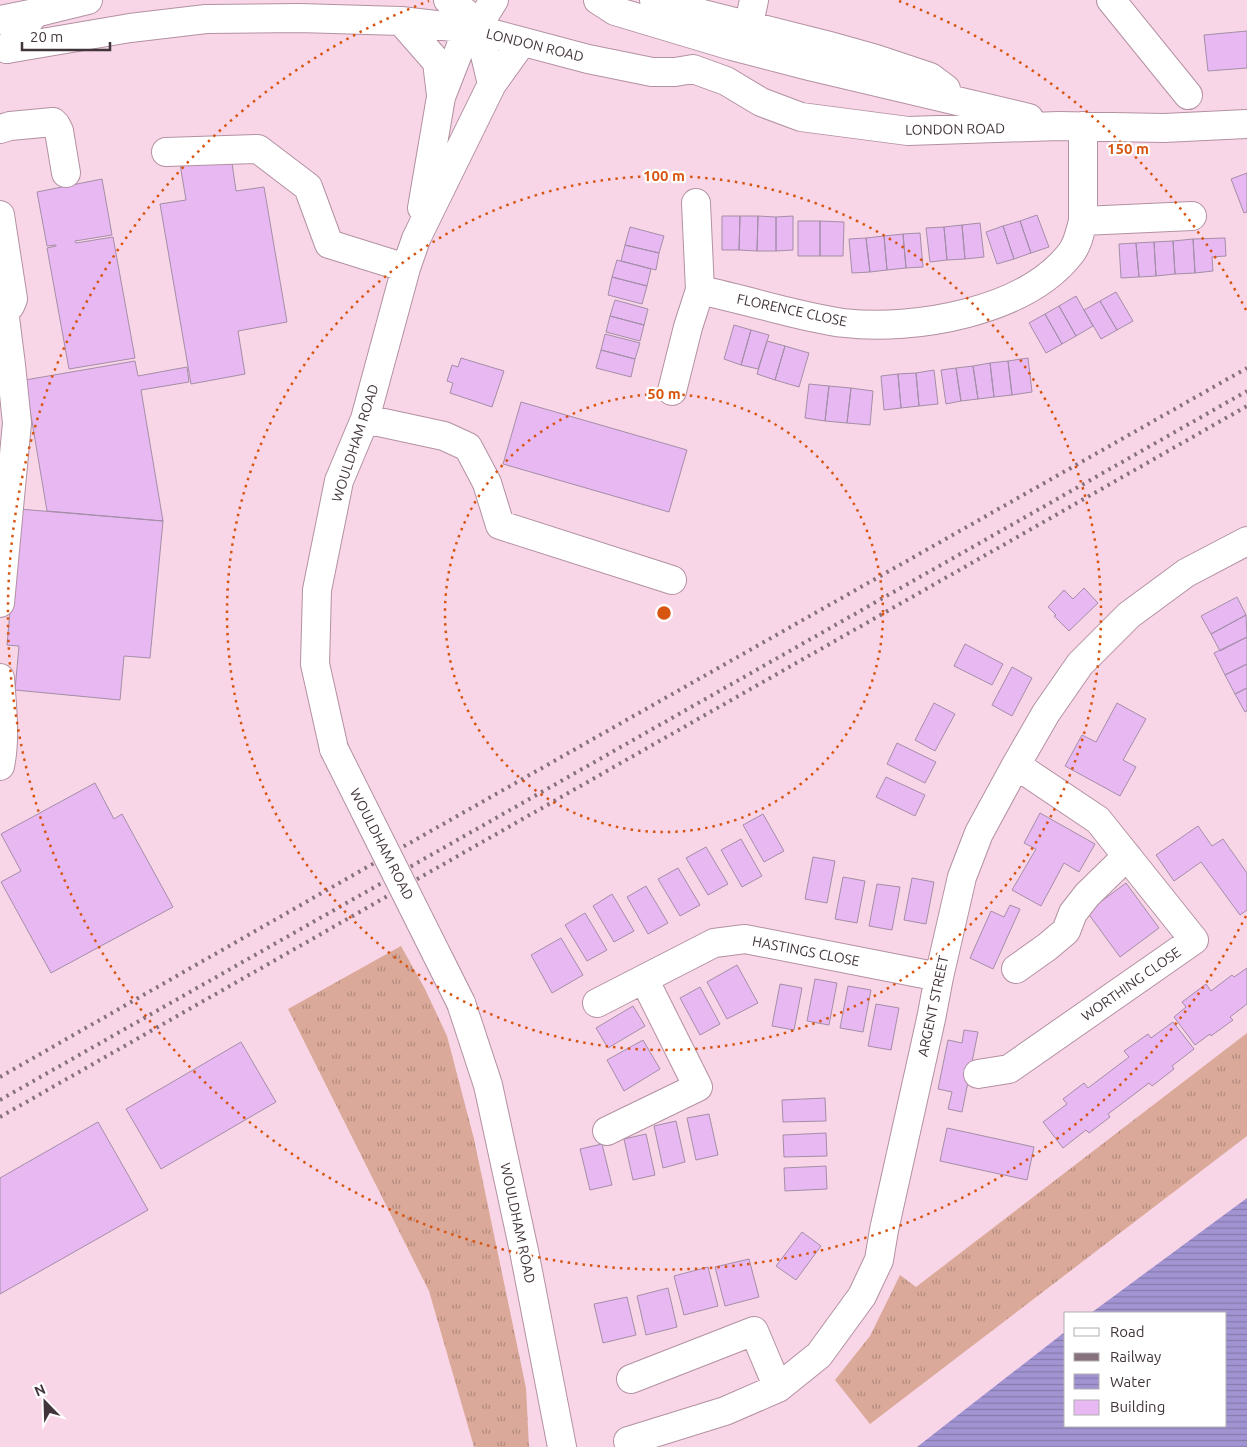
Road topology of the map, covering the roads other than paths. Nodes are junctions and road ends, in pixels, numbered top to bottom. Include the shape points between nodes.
1 (88, 0) edge
2 (448, 0) edge
3 (494, 0) edge
4 (598, 0) edge
5 (754, 0) edge
6 (1111, 0) edge
7 (673, 1) edge
8 (34, 7) edge
9 (0, 20) edge
10 (401, 21) junction
11 (479, 30) junction
12 (738, 36) junction
13 (522, 42) junction
14 (2, 48) edge
15 (693, 68) junction
16 (492, 84) junction
17 (1188, 95) dead end
18 (441, 97) junction
19 (1247, 124) edge
20 (1071, 126) junction
21 (0, 129) edge
22 (166, 152) dead end
23 (66, 173) dead end
24 (696, 203) dead end
25 (0, 215) edge
26 (1192, 216) dead end
27 (1083, 221) junction
28 (416, 239) junction
29 (406, 268) junction
30 (699, 279) junction
31 (2, 310) edge
32 (672, 391) dead end
33 (365, 419) junction
34 (1247, 541) edge
35 (672, 580) dead end
36 (0, 604) edge
37 (0, 678) edge
38 (2, 728) edge
39 (1016, 765) junction
40 (0, 766) edge
41 (1127, 856) junction
42 (1016, 969) dead end
43 (939, 977) junction
44 (644, 979) junction
45 (597, 1003) dead end
46 (978, 1074) dead end
47 (607, 1131) dead end
48 (631, 1378) dead end
49 (778, 1388) junction
50 (628, 1441) dead end
51 (562, 1447) edge

1 - 8 street
2 - 11 street via 467,14
3 - 11 street, WOULDHAM ROAD
4 - 12 street, LONDON ROAD via 615,11
5 - 12 street via 751,14
6 - 17 street
7 - 12 street, LONDON ROAD
8 - 9 street
8 - 14 street
10 - 11 street, LONDON ROAD
10 - 14 street, LONDON ROAD via 206,19
10 - 18 street, WOULDHAM ROAD via 437,62
11 - 13 street, LONDON ROAD
11 - 16 street
11 - 18 street, WOULDHAM ROAD via 462,43
12 - 15 street via 726,52
12 - 20 street, LONDON ROAD via 826,45 930,77 961,101
13 - 15 street, LONDON ROAD via 652,72
13 - 16 street, WOULDHAM ROAD
15 - 20 street, LONDON ROAD via 726,81 761,102 801,117 908,131
16 - 28 street, WOULDHAM ROAD
18 - 28 street, WOULDHAM ROAD
19 - 20 street, LONDON ROAD via 1164,128
20 - 27 street, FLORENCE CLOSE
21 - 23 street via 53,122 58,131
22 - 29 street via 258,149 308,187 329,244
24 - 30 street
25 - 31 street via 13,299 10,306
26 - 27 street
27 - 30 street, FLORENCE CLOSE via 1072,252 1054,272 1033,287 992,306 949,318 871,324 821,320
28 - 29 street, WOULDHAM ROAD
29 - 33 street, WOULDHAM ROAD
30 - 32 street
31 - 36 street via 17,423
33 - 35 street via 444,436 468,447 487,483 500,525
33 - 51 street, WOULDHAM ROAD, bridge via 339,481 317,590 315,664 334,749 461,1003 488,1085
34 - 39 street, ARGENT STREET via 1186,573 1129,616 1080,664
37 - 38 street
38 - 40 street via 4,741
39 - 41 street, WORTHING CLOSE via 1098,820
39 - 43 street, ARGENT STREET via 979,833 962,877
41 - 42 street via 1087,895 1066,931
41 - 46 street, WORTHING CLOSE via 1194,940 1010,1069
43 - 44 street, HASTINGS CLOSE via 745,939 714,943
43 - 49 street, ARGENT STREET via 879,1260 862,1296 819,1355
44 - 45 street, HASTINGS CLOSE
44 - 47 street via 698,1087
48 - 49 street via 754,1331
49 - 50 street, ARGENT STREET via 725,1411

